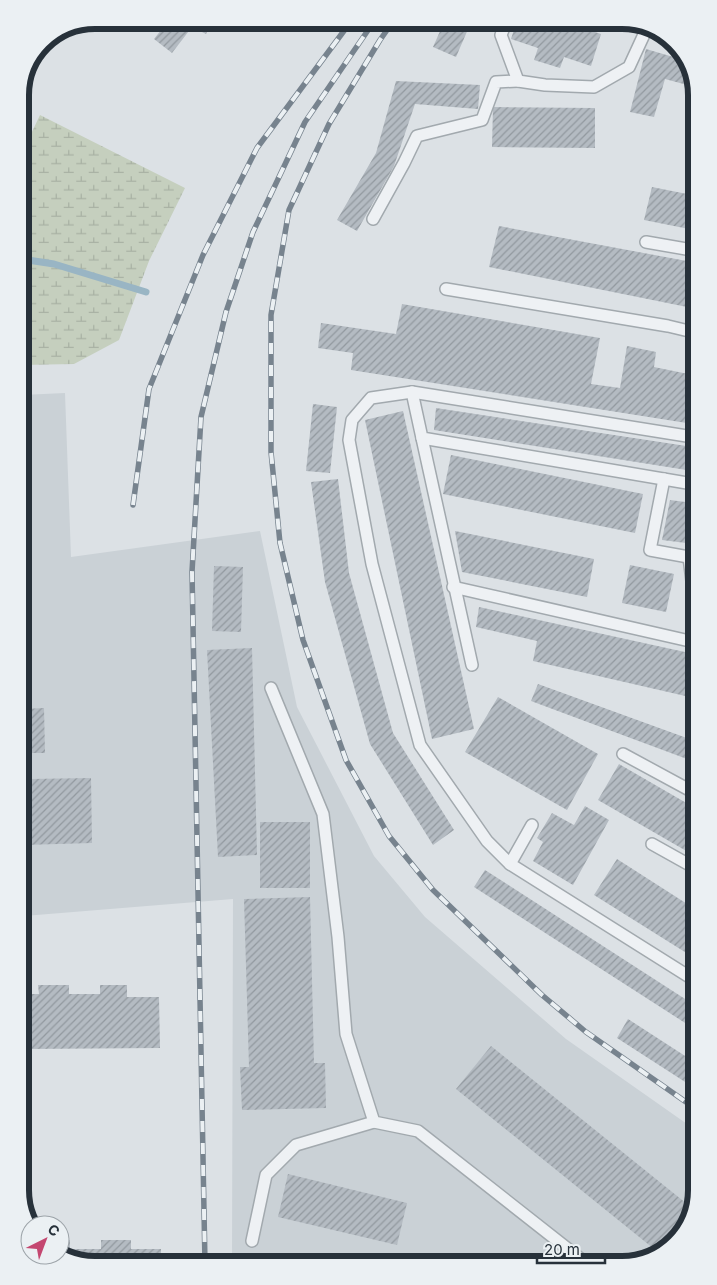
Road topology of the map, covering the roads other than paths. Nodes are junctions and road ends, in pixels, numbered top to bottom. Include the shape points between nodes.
1 (503, 29) edge
2 (645, 33) edge
3 (518, 81) junction
4 (373, 219) dead end
5 (646, 242) dead end
6 (688, 249) edge
7 (446, 289) dead end
8 (688, 331) edge
9 (412, 392) junction
10 (688, 436) edge
11 (422, 438) junction
12 (664, 479) junction
13 (688, 483) edge
14 (688, 556) edge
15 (453, 587) junction
16 (688, 641) edge
17 (472, 666) dead end
18 (271, 688) dead end
19 (623, 754) dead end
20 (688, 789) edge
21 (532, 825) dead end
22 (652, 844) dead end
23 (510, 864) junction
24 (688, 864) edge
25 (688, 976) edge
26 (374, 1122) junction
27 (252, 1241) dead end
28 (577, 1256) edge

1 - 3 lane via 501,35
2 - 3 lane via 629,67 594,87
3 - 4 lane via 496,82 482,120 417,136
5 - 6 lane
7 - 8 lane
9 - 10 lane
9 - 11 lane
9 - 23 lane via 371,398 352,420 349,440 372,564 420,745 486,841
11 - 12 lane
11 - 15 lane
12 - 13 lane
12 - 14 lane via 650,550
15 - 16 lane
15 - 17 lane
18 - 26 lane via 323,814 346,1034
19 - 20 lane
21 - 23 lane
22 - 24 lane
23 - 25 lane
26 - 27 lane via 296,1145 266,1175
26 - 28 lane via 418,1131

